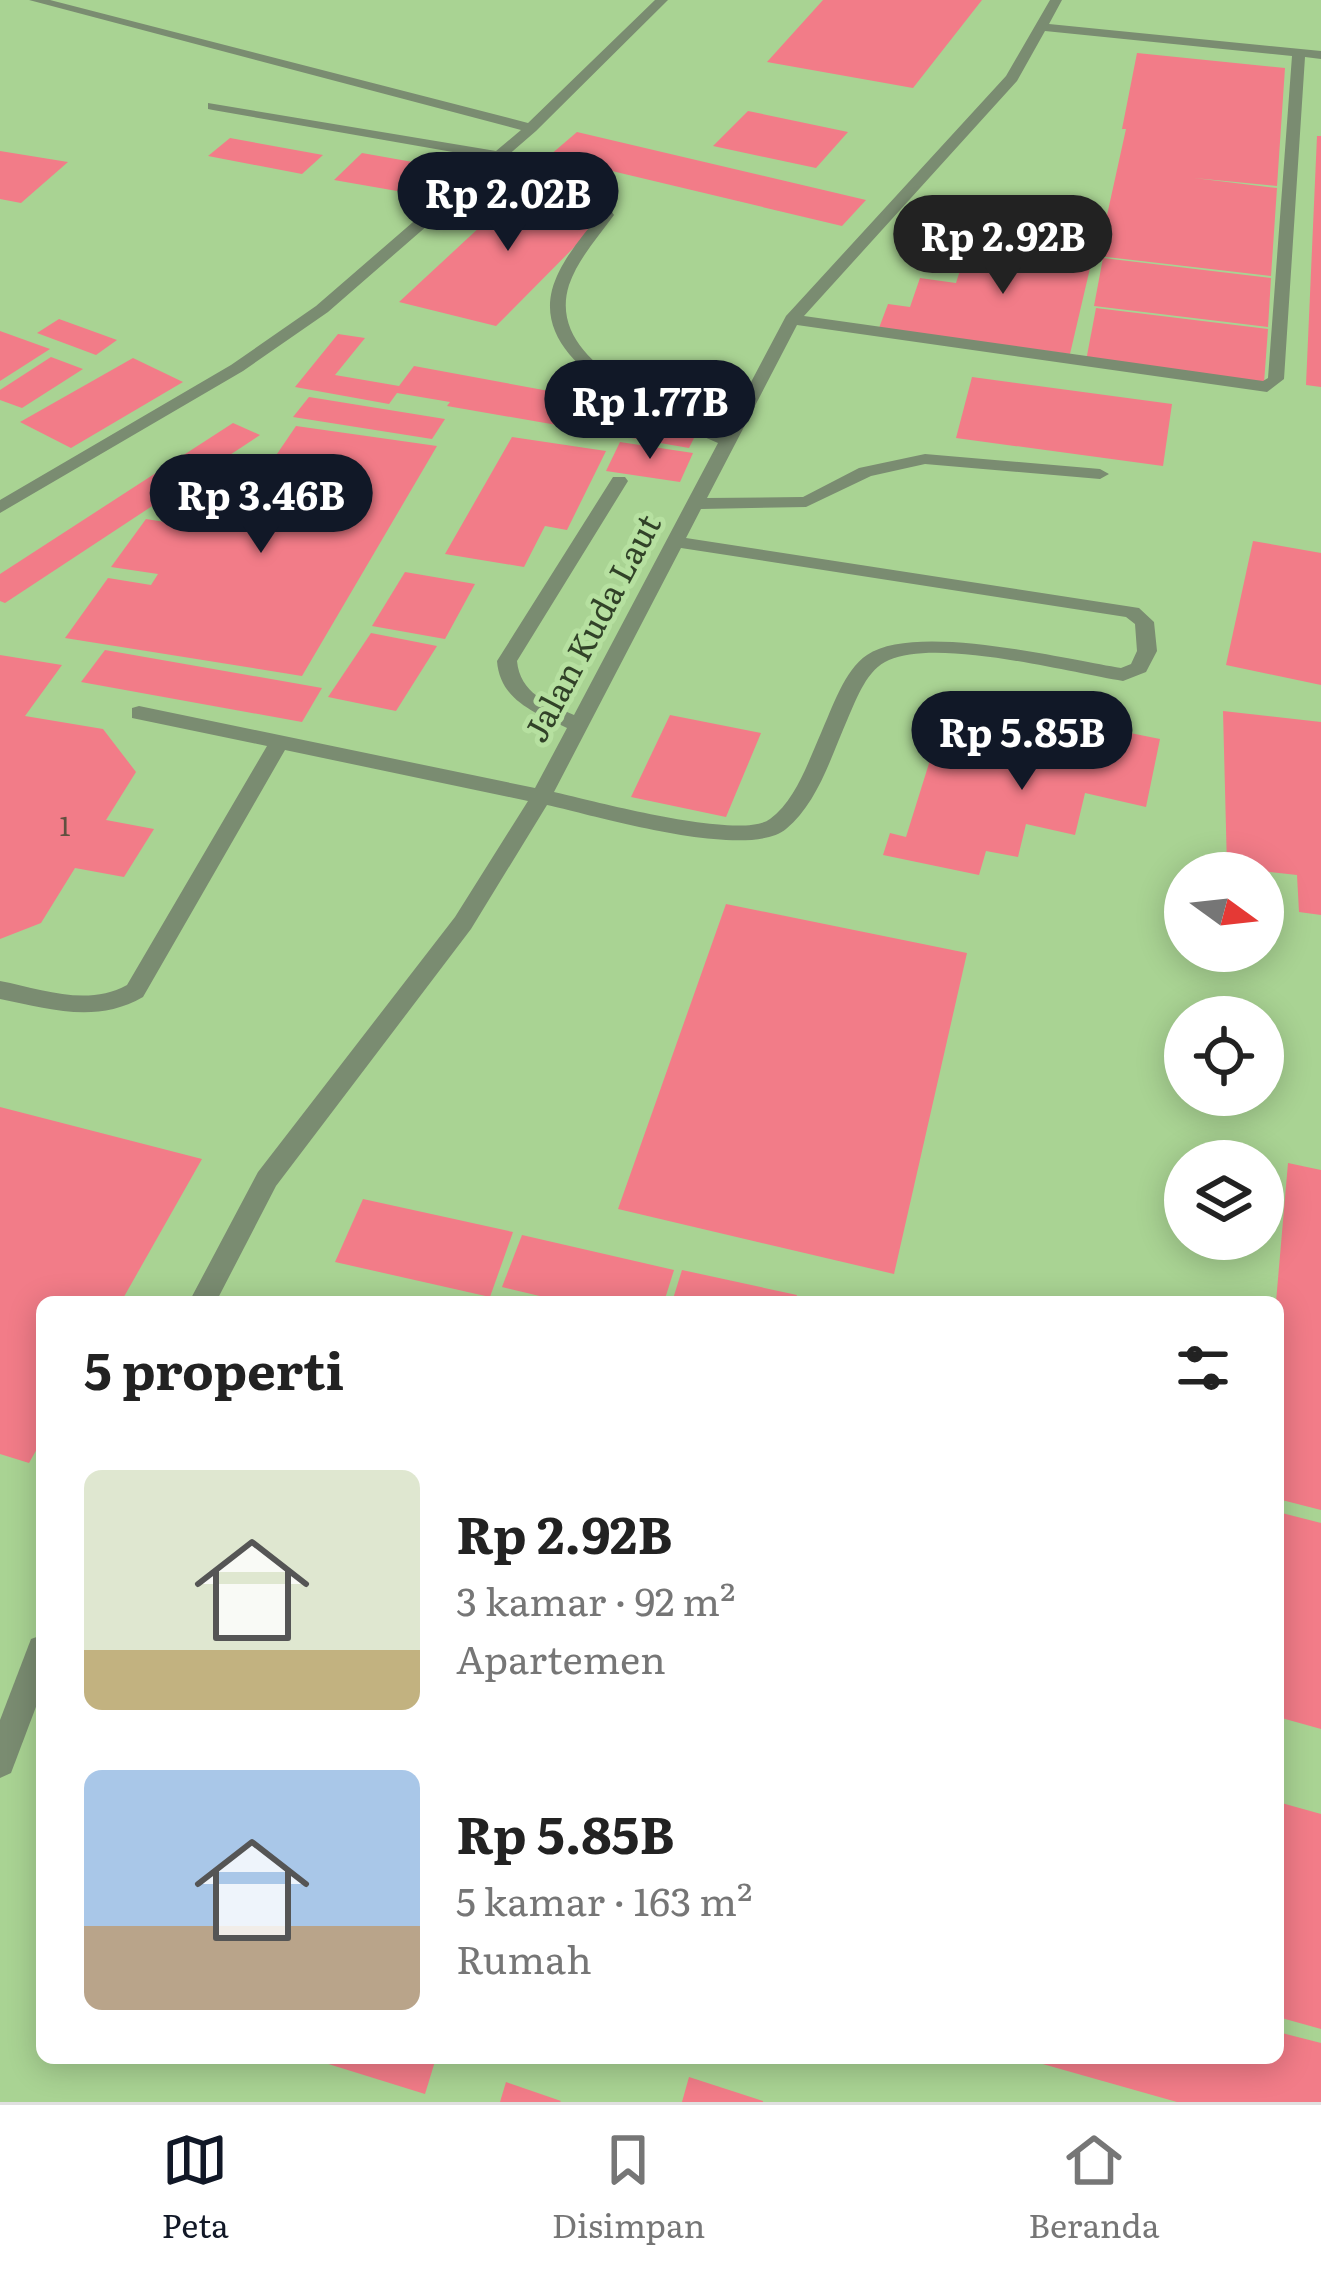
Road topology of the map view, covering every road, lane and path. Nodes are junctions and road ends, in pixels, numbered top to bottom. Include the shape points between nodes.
1 (35, 0) edge
2 (662, 0) edge
3 (1056, 0) edge
4 (1044, 27) junction
5 (1298, 52) junction
6 (1321, 55) edge
7 (213, 106) dead end
8 (531, 128) junction
9 (498, 157) junction
10 (607, 215) dead end
11 (792, 319) junction
12 (728, 441) junction
13 (1100, 474) dead end
14 (619, 481) dead end
15 (696, 504) junction
16 (0, 508) edge
17 (676, 542) junction
18 (139, 713) dead end
19 (579, 726) junction
20 (279, 742) junction
21 (542, 797) junction
22 (0, 990) edge
23 (205, 1296) edge
24 (36, 1666) edge
25 (0, 1762) edge

1 - 8 lane
2 - 8 lane
3 - 4 lane, Jalan Kuda Laut
4 - 5 lane
4 - 11 lane, Jalan Kuda Laut via 1012,78
5 - 6 lane
5 - 11 lane via 1276,379 1267,387
7 - 9 lane
8 - 9 lane
9 - 16 lane via 322,309
10 - 12 lane via 575,258 557,302 575,354 602,378
11 - 12 lane, Jalan Kuda Laut
12 - 15 lane, Jalan Kuda Laut
13 - 15 lane via 925,459 865,472 806,502
14 - 19 lane via 507,661 518,693
15 - 17 lane, Jalan Kuda Laut
17 - 19 lane, Jalan Kuda Laut
17 - 21 lane via 1132,612 1144,622 1147,651 1139,668 1123,675 945,647 877,658 859,677 800,800 762,833 719,835
18 - 20 lane
19 - 21 lane, Jalan Kuda Laut
20 - 21 lane
20 - 22 lane via 135,991 118,1004 95,1006
21 - 23 lane, Jalan Kuda Laut via 463,923 267,1179
24 - 25 lane

